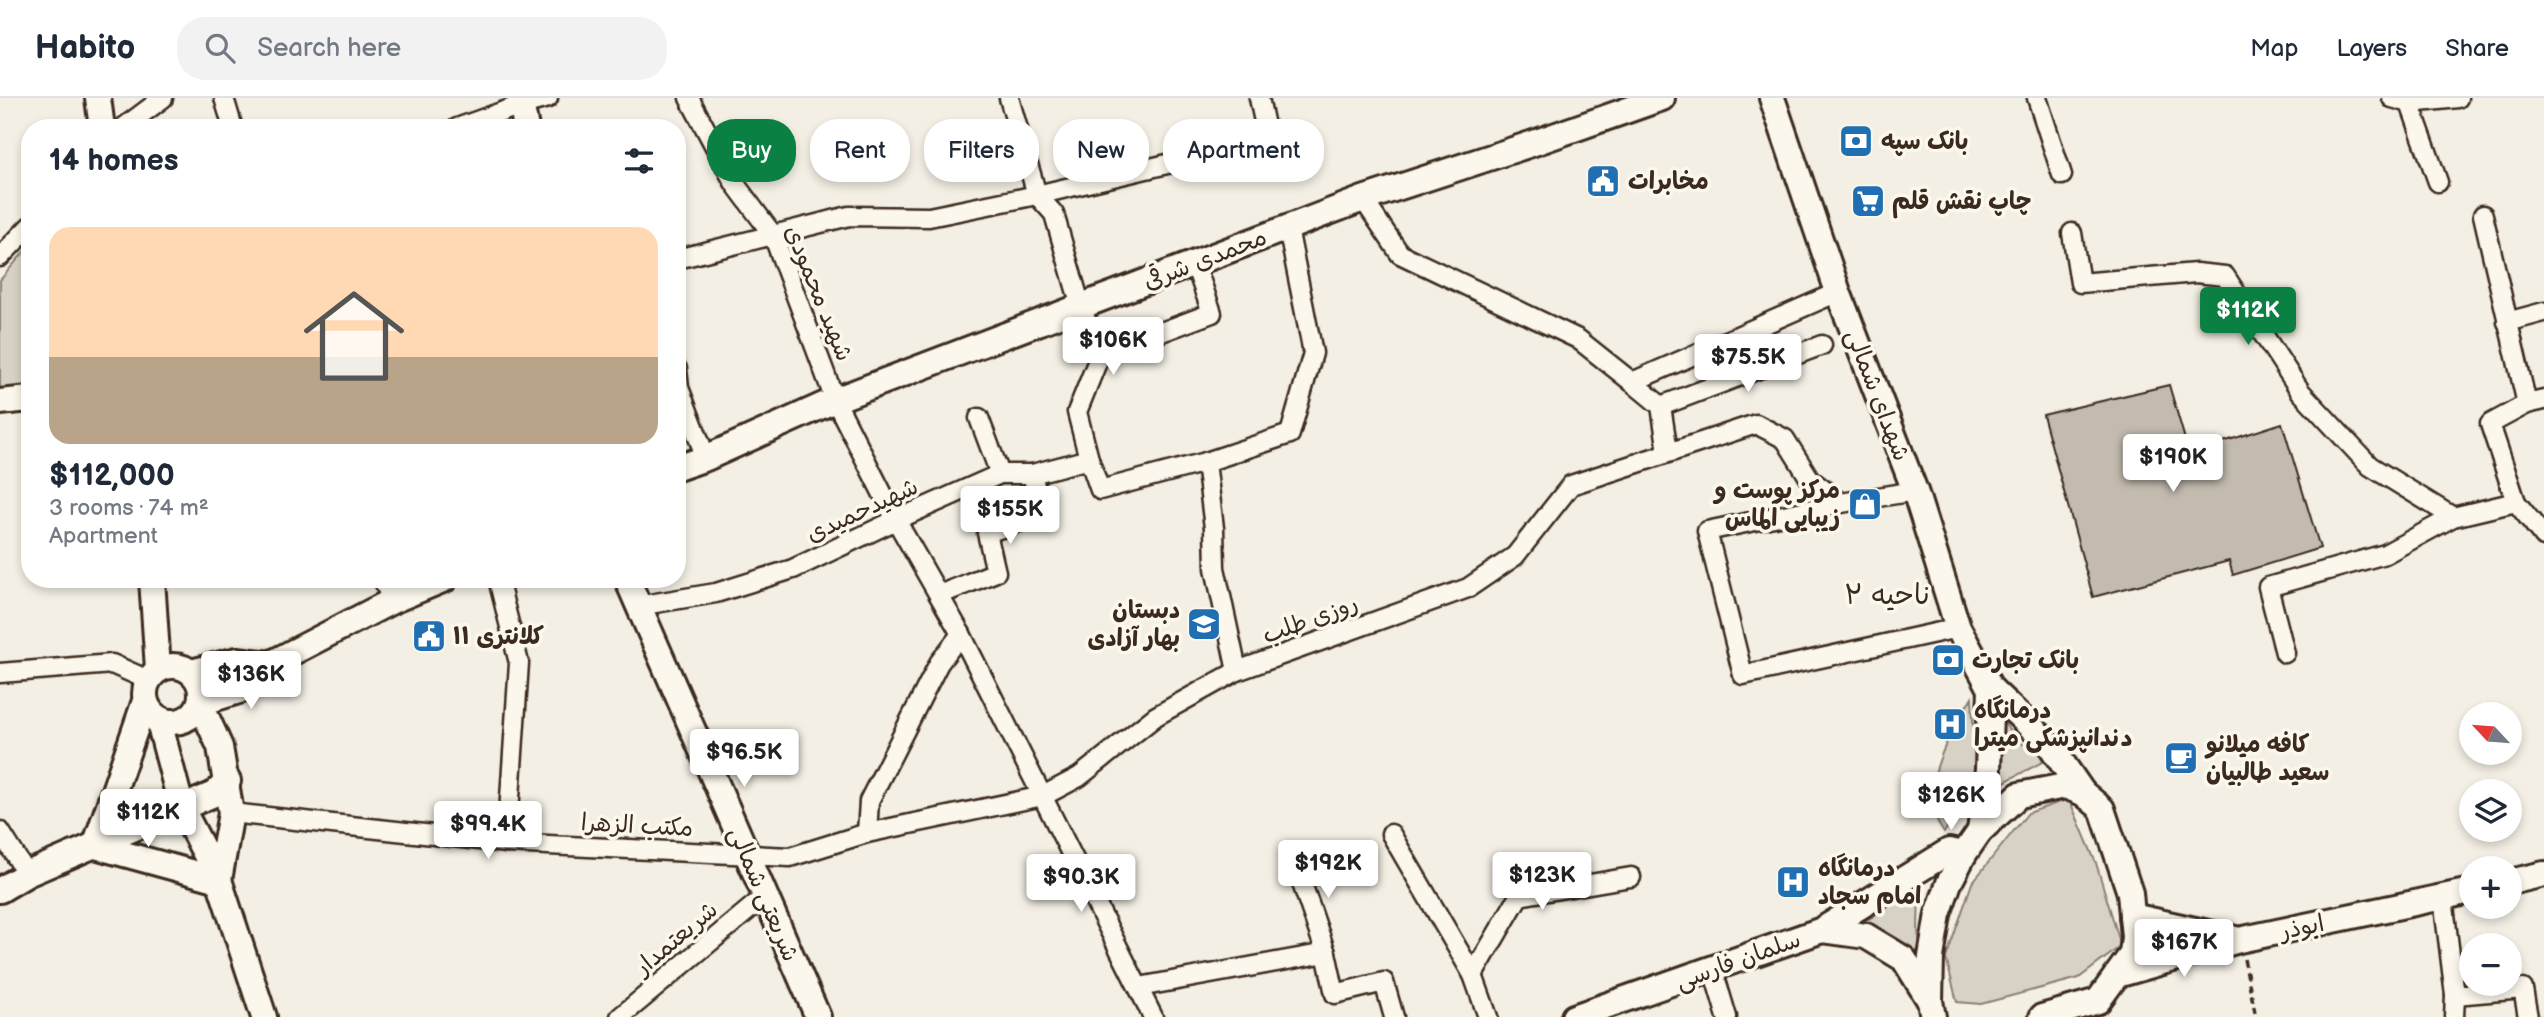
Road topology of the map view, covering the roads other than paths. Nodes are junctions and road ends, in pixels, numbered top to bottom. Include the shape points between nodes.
1 (98, 98) edge
2 (163, 98) edge
3 (225, 98) edge
4 (548, 98) edge
5 (690, 98) edge
6 (1009, 98) edge
7 (1259, 98) edge
8 (1772, 98) edge
9 (2037, 98) edge
10 (2392, 98) edge
11 (2458, 98) edge
12 (1658, 99) edge
13 (2409, 101) edge
14 (522, 110) edge
15 (101, 119) edge
16 (135, 119) edge
17 (231, 119) edge
18 (490, 119) edge
19 (2062, 176) dead end
20 (2438, 182) dead end
21 (1037, 195) junction
22 (1363, 199) junction
23 (2483, 215) dead end
24 (1288, 228) junction
25 (2072, 233) dead end
26 (21, 235) edge
27 (773, 235) junction
28 (0, 257) edge
29 (686, 257) edge
30 (1195, 264) junction
31 (1838, 292) junction
32 (1081, 307) junction
33 (2544, 312) edge
34 (2507, 323) junction
35 (1822, 345) dead end
36 (1100, 355) junction
37 (1632, 382) junction
38 (21, 400) edge
39 (835, 400) junction
40 (0, 402) edge
41 (2535, 402) edge
42 (686, 404) edge
43 (1661, 406) junction
44 (979, 418) dead end
45 (1668, 452) junction
46 (706, 458) junction
47 (1089, 459) junction
48 (1206, 462) junction
49 (686, 465) edge
50 (1000, 474) junction
51 (1032, 474) junction
52 (1915, 491) junction
53 (2516, 502) junction
54 (1841, 503) junction
55 (2453, 517) junction
56 (896, 520) junction
57 (2544, 537) edge
58 (152, 588) edge
59 (500, 588) edge
60 (627, 589) edge
61 (388, 590) edge
62 (939, 596) junction
63 (1958, 628) junction
64 (961, 634) junction
65 (2285, 653) dead end
66 (270, 664) junction
67 (1237, 671) junction
68 (191, 672) junction
69 (0, 673) edge
70 (1991, 689) junction
71 (152, 692) junction
72 (200, 703) junction
73 (228, 781) junction
74 (2083, 793) junction
75 (1043, 796) junction
76 (182, 809) junction
77 (231, 813) junction
78 (0, 831) edge
79 (1980, 831) junction
80 (867, 833) junction
81 (1391, 834) dead end
82 (507, 844) junction
83 (95, 846) junction
84 (1964, 854) junction
85 (748, 855) junction
86 (1294, 860) dead end
87 (27, 874) junction
88 (2544, 874) edge
89 (1631, 877) dead end
90 (2522, 879) edge
91 (219, 880) junction
92 (0, 890) edge
93 (2459, 894) edge
94 (764, 897) junction
95 (2443, 898) junction
96 (2132, 916) junction
97 (1822, 930) junction
98 (2239, 940) junction
99 (1326, 953) junction
100 (1713, 970) junction
101 (1473, 975) junction
102 (2117, 975) junction
103 (1139, 987) junction
104 (2455, 995) junction
105 (1931, 1009) edge
106 (264, 1017) edge
107 (620, 1017) edge
108 (818, 1017) edge
109 (1153, 1017) edge
110 (1394, 1017) edge
111 (1488, 1017) edge
112 (1574, 1017) edge
113 (1727, 1017) edge
114 (2042, 1017) edge
115 (2454, 1017) edge
116 (2528, 1017) edge

1 - 15 main road
2 - 16 street
3 - 17 street
4 - 14 street
5 - 27 street, شهید محمودی via 735,184
6 - 21 street
7 - 21 street via 1268,140
8 - 31 main road, شهدای شمالی
9 - 19 street
10 - 13 street
11 - 13 street
12 - 22 main road, محمدی شرقی
13 - 20 street
14 - 18 street
21 - 27 street via 929,217 849,216
21 - 32 street via 1054,214
22 - 24 main road, محمدی شرقی
22 - 37 street via 1401,254 1578,339
23 - 34 street
24 - 30 main road, محمدی شرقی
24 - 48 street via 1313,354 1290,434
25 - 55 street via 2080,283 2196,273 2225,276 2301,392 2361,457
26 - 28 street
27 - 29 street
27 - 39 street, شهید محمودی
30 - 32 main road, محمدی شرقی
30 - 36 street via 1212,313
31 - 37 street
31 - 52 main road, شهدای شمالی
32 - 36 street
32 - 39 main road, محمدی شرقی
33 - 34 street
34 - 41 street
35 - 43 street
36 - 47 street via 1077,412
37 - 43 street
38 - 40 main road
39 - 46 main road, محمدی شرقی
39 - 56 street, شهید محمودی
41 - 53 street via 2490,424
42 - 46 street
43 - 45 street
44 - 50 street
45 - 54 street, روزی طلب via 1756,424 1785,439 1810,478
45 - 67 street, روزی طلب via 1571,485 1515,556 1468,588
46 - 49 main road, محمدی شرقی
47 - 48 street via 1100,490
47 - 51 street, شهیدحمیدی
48 - 67 street via 1215,568
50 - 51 street, شهیدحمیدی
50 - 56 street, شهیدحمیدی
51 - 62 street via 1042,514 987,533 996,572
52 - 54 street
52 - 63 main road, شهدای شمالی
53 - 55 street
53 - 57 street
54 - 63 street via 1707,531 1743,675
55 - 65 street via 2385,554 2268,587
56 - 60 street, شهیدحمیدی via 793,569 716,593
56 - 62 street, شهید محمودی
58 - 71 main road
59 - 82 street via 519,663
60 - 85 main road, شریعتی شمالی
61 - 66 main road
62 - 64 street, شهید محمودی
63 - 70 main road, شهدای شمالی
64 - 75 street, شهید محمودی
64 - 80 street via 939,663 869,801
66 - 68 main road via 237,660
66 - 72 main road via 242,690
67 - 75 street, روزی طلب via 1156,716 1079,777
68 - 71 main road via 165,666
68 - 72 main road via 201,690
69 - 71 street via 112,664
70 - 74 main road via 2050,745
70 - 79 main road
71 - 72 main road via 170,722 182,721
71 - 76 main road
71 - 83 main road
72 - 73 main road via 220,747
73 - 76 main road via 214,794
73 - 77 main road
74 - 79 main road via 2065,786 2020,795
74 - 96 main road via 2102,809 2130,893
75 - 80 street, روزی طلب
75 - 103 street, شهید محمودی
76 - 83 main road
76 - 91 main road
77 - 82 street, مکتب الزهرا
77 - 91 main road
78 - 87 street
79 - 84 main road
80 - 85 street, روزی طلب via 790,857
81 - 101 street
82 - 85 street, مکتب الزهرا
83 - 87 main road
83 - 91 main road
84 - 97 main road, سلمان فارسی via 1949,851
84 - 105 main road via 1938,914 1931,957
85 - 94 main road, شریعتی شمالی
86 - 99 street
87 - 92 main road
88 - 90 main road
89 - 101 street via 1519,896
91 - 106 main road
93 - 95 main road, ابوذر
94 - 107 street, شریعتمدار
94 - 108 main road, شریعتی شمالی
95 - 98 main road, ابوذر
95 - 104 street
96 - 98 main road, ابوذر
96 - 102 main road via 2132,954
97 - 100 main road, سلمان فارسی
97 - 105 main road, سلمان فارسی via 1866,936 1904,960
98 - 102 main road
99 - 103 street
99 - 110 street via 1335,994 1384,982
100 - 112 main road, سلمان فارسی
100 - 113 street
101 - 111 street
102 - 114 main road via 2098,1001
103 - 109 street, شهید محمودی
104 - 115 street
104 - 116 street via 2523,989

